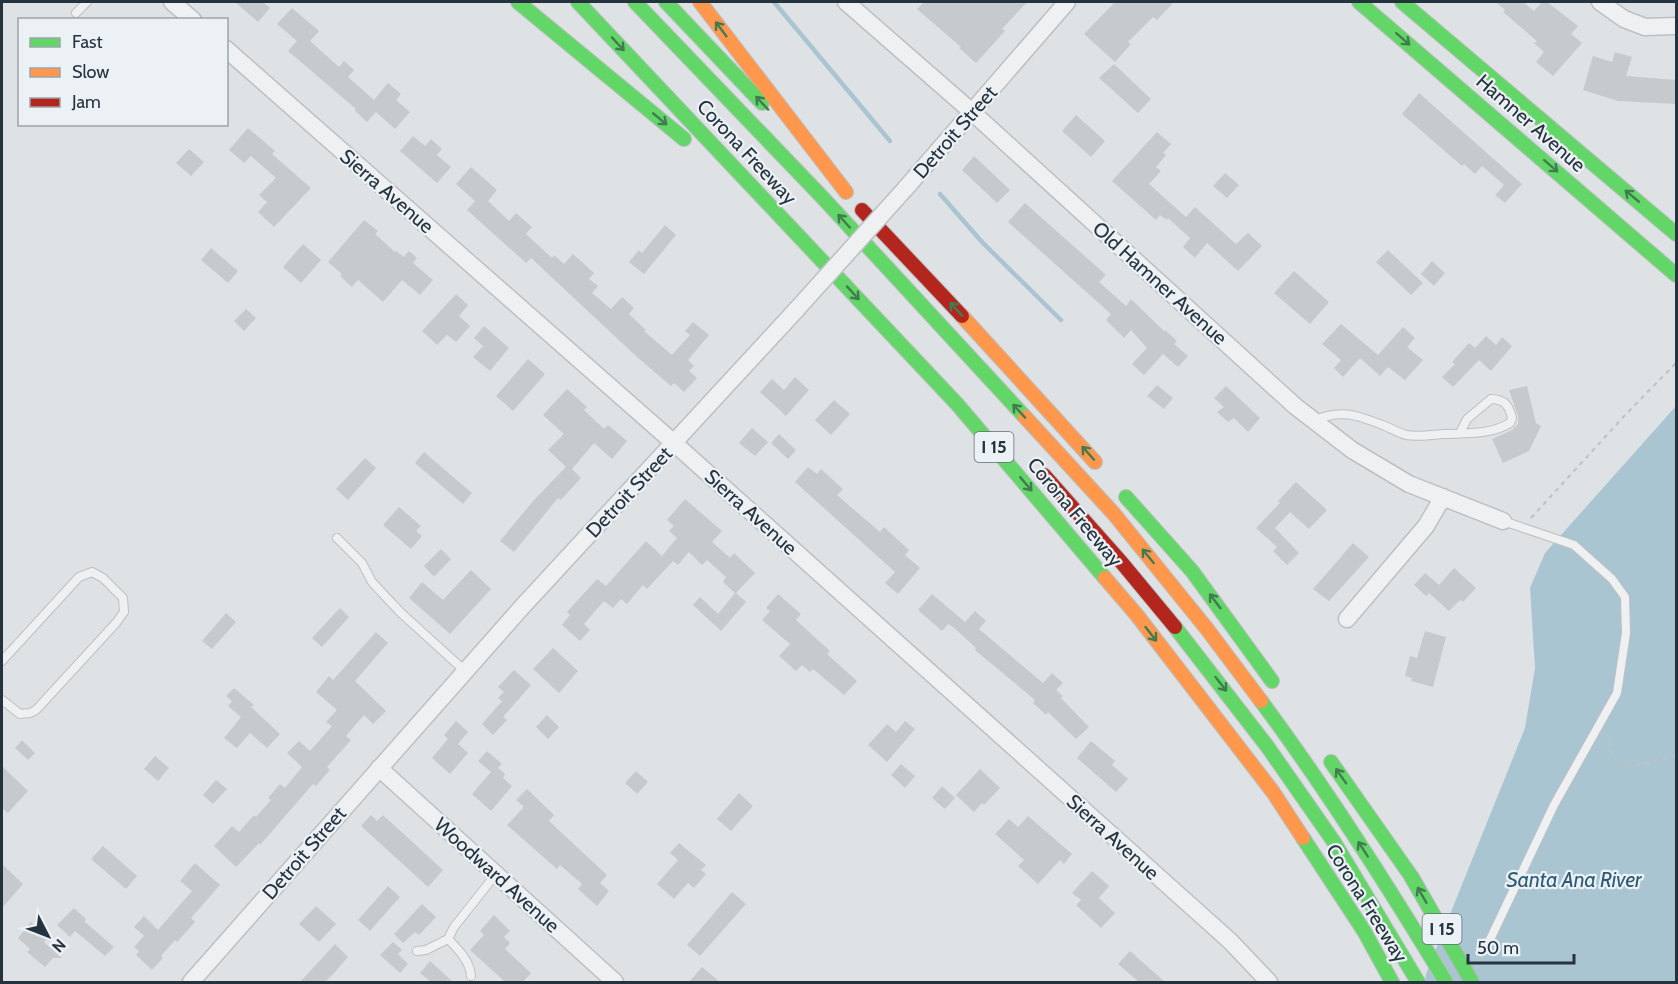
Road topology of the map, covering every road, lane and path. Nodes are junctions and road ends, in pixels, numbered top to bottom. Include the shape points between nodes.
1 (87, 2) edge
2 (172, 2) edge
3 (518, 2) edge
4 (578, 2) edge
5 (635, 2) edge
6 (666, 2) edge
7 (700, 2) edge
8 (846, 2) edge
9 (1067, 2) edge
10 (1359, 2) edge
11 (1402, 2) edge
12 (1600, 2) edge
13 (76, 13) dead end
14 (191, 18) edge
15 (1677, 26) edge
16 (228, 51) edge
17 (972, 112) junction
18 (846, 192) junction
19 (1677, 234) edge
20 (799, 236) junction
21 (836, 248) dead end
22 (852, 265) dead end
23 (1677, 274) edge
24 (1677, 363) edge
25 (1314, 420) junction
26 (1460, 433) junction
27 (674, 443) junction
28 (1035, 465) dead end
29 (1443, 497) junction
30 (1503, 521) joint
31 (1528, 521) dead end
32 (337, 538) dead end
33 (1347, 619) dead end
34 (2, 661) edge
35 (465, 671) junction
36 (1280, 691) dead end
37 (2, 700) edge
38 (1598, 728) junction
39 (1326, 755) dead end
40 (1677, 756) edge
41 (379, 768) junction
42 (496, 874) junction
43 (448, 939) junction
44 (1486, 948) dead end
45 (417, 951) dead end
46 (471, 976) dead end
47 (191, 982) edge
48 (615, 982) edge
49 (1269, 982) edge
50 (1392, 982) edge
51 (1418, 982) edge
52 (1446, 982) edge
53 (1472, 982) edge

1 - 13 lane
2 - 14 street
3 -> 20 main road
4 -> 20 main road, Corona Freeway / I 15
52 -> 5 main road via 1309,766 1207,629 1114,514
18 -> 6 main road
18 -> 7 main road
8 - 17 street, Old Hamner Avenue
9 - 17 street, Detroit Street
10 -> 23 main road, Hamner Avenue
19 -> 11 main road, Hamner Avenue
12 - 15 street via 1624,19 1645,27
16 - 27 street, Sierra Avenue
17 - 25 street, Old Hamner Avenue
17 - 27 street, Detroit Street, bridge
36 -> 18 main road via 1192,571 1005,361
20 -> 50 main road, Corona Freeway / I 15 via 957,404 1136,614 1273,792 1364,931
21 - 22 main road
24 - 31 path
25 - 26 lane via 1344,414 1407,435
25 - 29 street, Old Hamner Avenue via 1352,450
26 - 26 lane via 1495,430 1510,423 1507,404 1491,399 1467,419
27 - 35 street, Detroit Street
27 - 49 street, Sierra Avenue via 1230,941
28 -> 51 main road via 1099,534 1224,687 1335,844
29 - 30 street, Old Hamner Avenue
29 - 33 street via 1426,526
30 - 38 lane via 1574,545 1612,579 1624,597 1626,633 1617,693
32 - 35 lane via 400,612
34 - 37 lane via 79,577 92,572 123,598 123,612 116,624 36,710 20,714
35 - 41 street, Detroit Street
38 - 40 path via 1610,739 1611,756 1625,768
38 - 44 lane via 1554,805
53 -> 39 main road, I 15, bridge via 1411,876
41 - 42 street, Woodward Avenue
41 - 47 street, Detroit Street
42 - 43 lane
42 - 48 street, Woodward Avenue
43 - 45 lane
43 - 46 lane via 461,952

